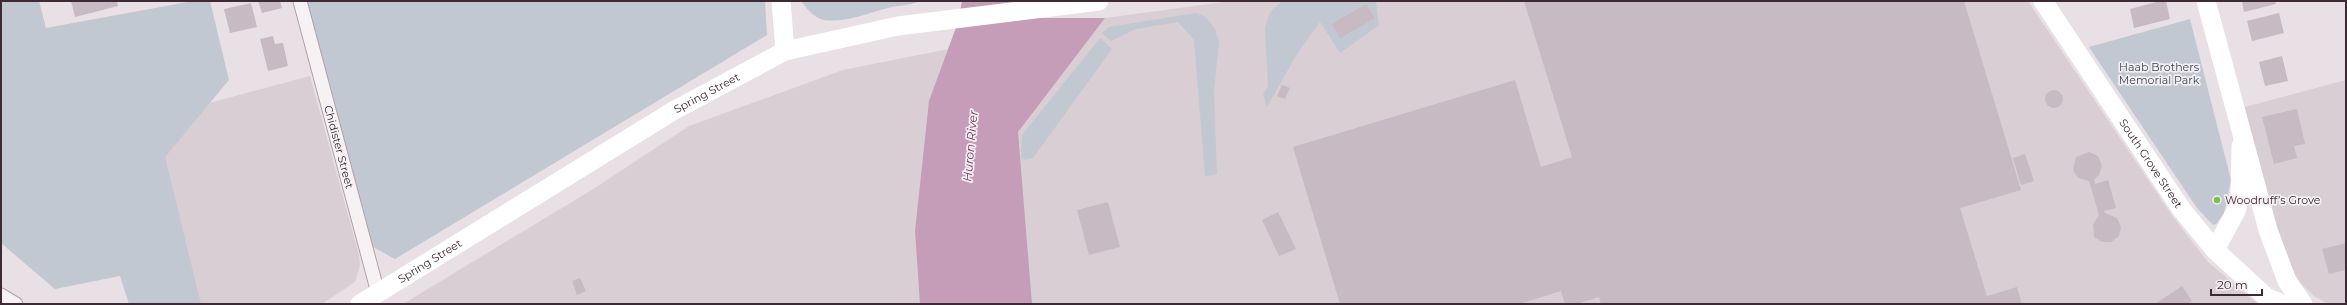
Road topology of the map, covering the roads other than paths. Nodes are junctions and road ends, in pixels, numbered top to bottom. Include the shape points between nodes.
1 (300, 1) edge
2 (781, 1) edge
3 (1099, 1) edge
4 (2043, 1) edge
5 (2206, 1) edge
6 (785, 51) junction
7 (2242, 131) junction
8 (2215, 250) junction
9 (378, 293) junction
10 (1, 295) edge
11 (16, 304) edge
12 (360, 304) edge
13 (2282, 304) edge
14 (2303, 304) edge

1 - 9 street, Chidister Street
2 - 6 main road
3 - 6 main road, Spring Street via 898,26
4 - 8 main road, South Grove Street via 2182,210
5 - 7 main road
6 - 9 main road, Spring Street via 674,111
7 - 8 main road via 2238,203 2230,225
7 - 14 main road via 2268,230 2287,281
8 - 13 main road, South Grove Street via 2266,297
9 - 12 main road, Spring Street
10 - 11 street

